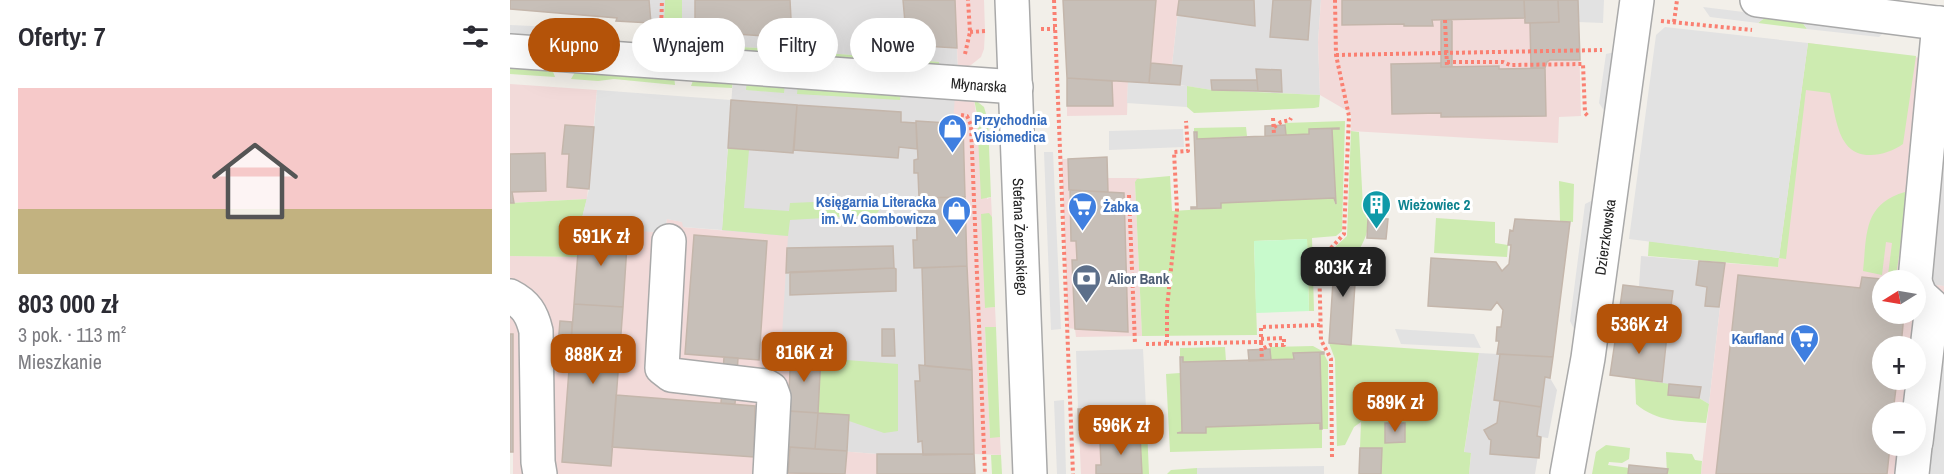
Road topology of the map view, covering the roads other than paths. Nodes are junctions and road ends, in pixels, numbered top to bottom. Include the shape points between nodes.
1 (1012, 0) edge
2 (1645, 13) edge
3 (1757, 16) edge
4 (1941, 23) edge
5 (510, 51) edge
6 (1016, 87) junction
7 (669, 241) dead end
8 (1916, 270) edge
9 (510, 296) edge
10 (1926, 300) edge
11 (1920, 402) edge
12 (1914, 456) edge
13 (540, 474) edge
14 (770, 474) edge
15 (1030, 474) edge
16 (1567, 474) edge
17 (1912, 474) edge

1 - 6 street, Stefana Żeromskiego
2 - 16 street, Dzierzkowska
3 - 4 street
4 - 8 street
5 - 6 street, Młynarska
6 - 15 street, Stefana Żeromskiego
7 - 14 street via 662,368 671,375 771,389 774,397
9 - 13 street via 529,311 536,331
10 - 11 street via 1932,306
12 - 17 street

